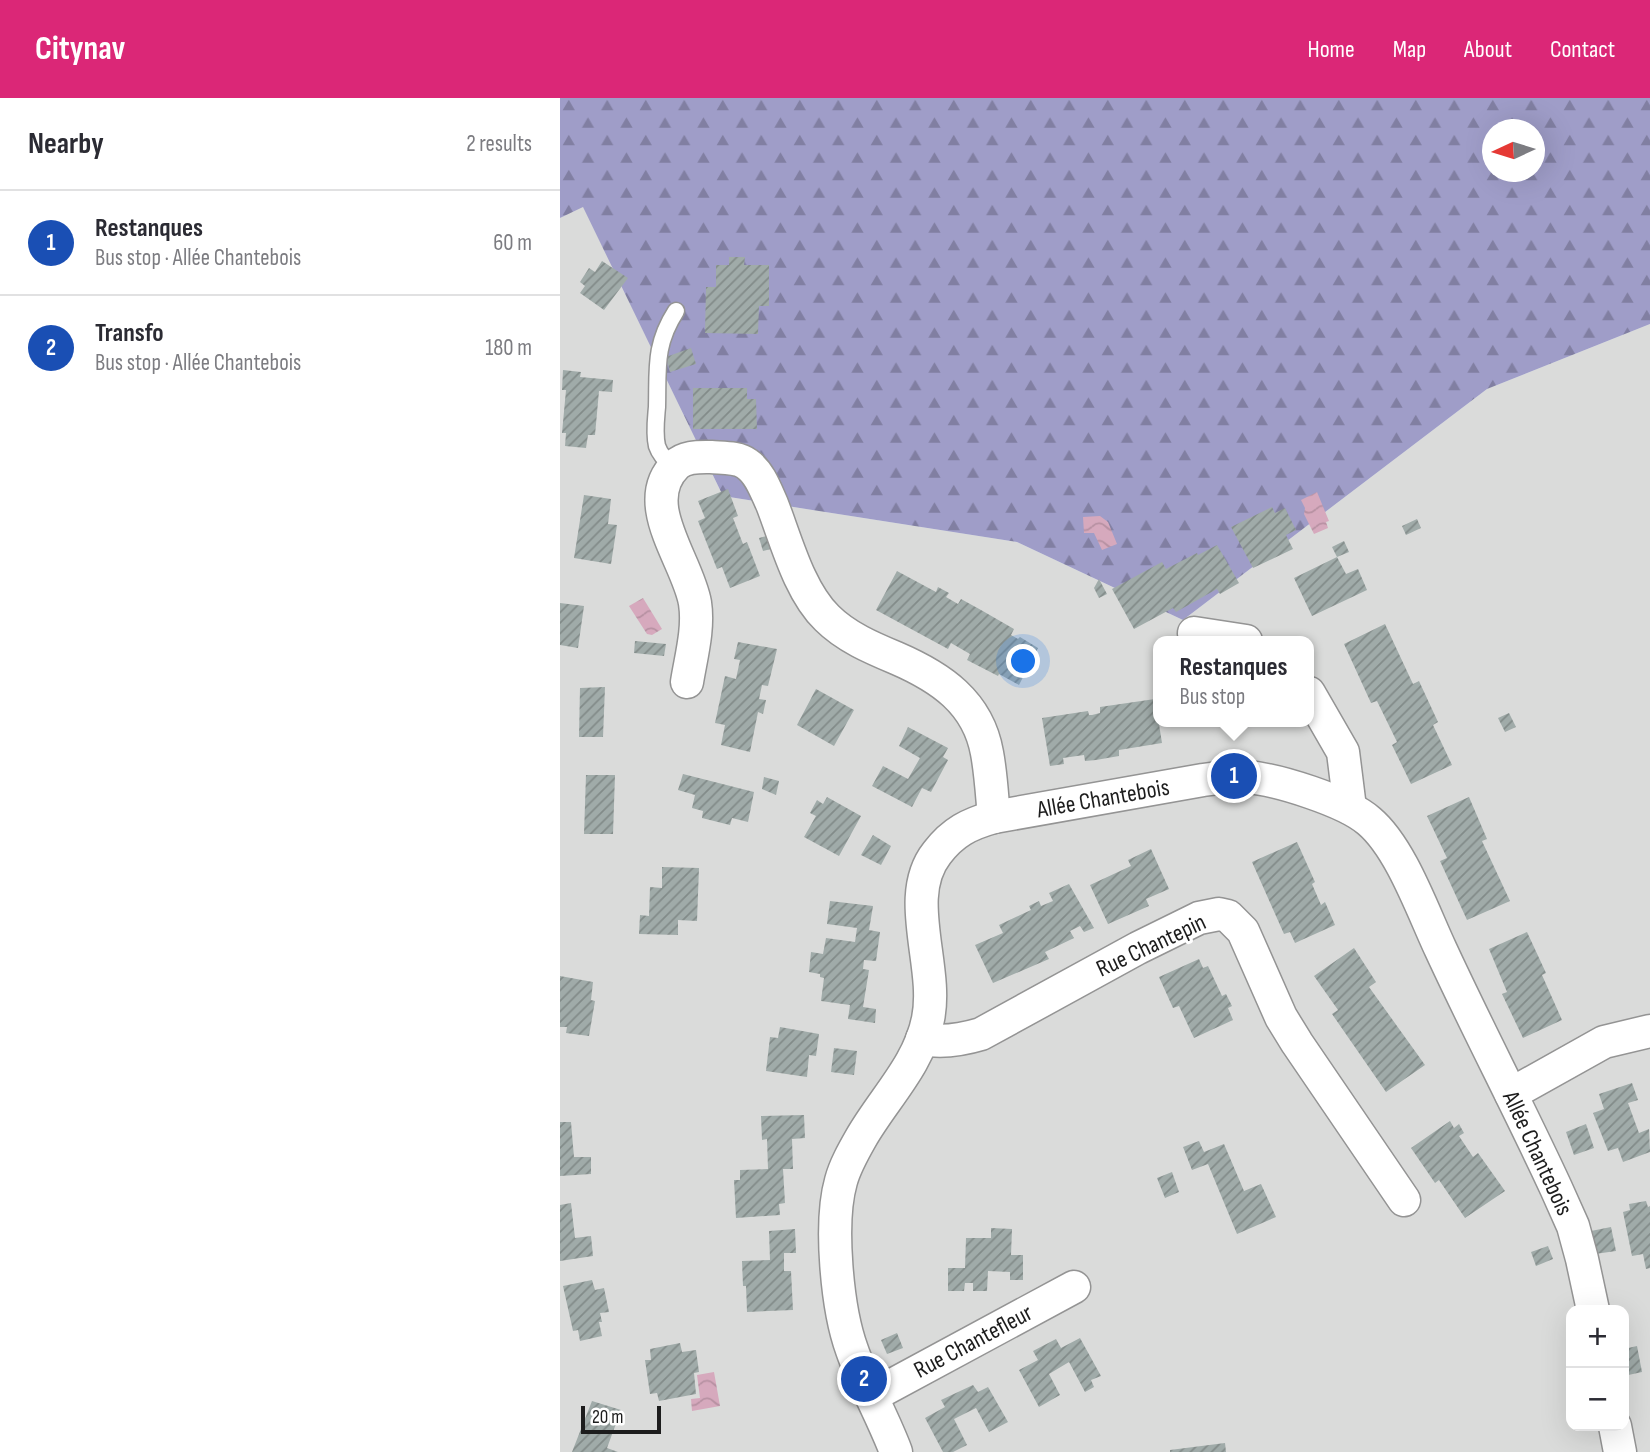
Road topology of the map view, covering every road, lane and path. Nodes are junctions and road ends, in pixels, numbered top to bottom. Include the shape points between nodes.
1 (676, 311) dead end
2 (674, 468) junction
3 (1194, 633) dead end
4 (1214, 636) edge
5 (687, 682) dead end
6 (1314, 702) edge
7 (1350, 808) junction
8 (994, 817) junction
9 (1650, 1031) edge
10 (922, 1039) junction
11 (1511, 1094) junction
12 (1404, 1200) dead end
13 (1074, 1287) dead end
14 (1591, 1305) edge
15 (872, 1396) junction
16 (1616, 1431) edge
17 (897, 1452) edge
18 (1620, 1452) edge

1 - 2 lane via 659,352 656,434 659,450
2 - 5 street via 665,480 661,503 695,604
2 - 8 street via 681,460 698,457 741,460 749,465 768,495 811,598 826,617 852,636 929,674 963,703 987,752
3 - 4 street
6 - 7 street via 1343,752
7 - 8 street, Allée Chantebois via 1298,788 1234,776
7 - 11 street, Allée Chantebois via 1383,836 1405,871
8 - 10 street, Allée Chantebois via 962,828 926,869 922,911 930,1009
9 - 11 street via 1604,1042
10 - 12 street, Rue Chantepin via 951,1041 981,1034 1186,924 1210,915 1228,916 1243,931 1297,1044
10 - 15 street, Allée Chantebois via 913,1061 846,1165 838,1196 842,1314
11 - 14 street, Allée Chantebois via 1573,1226
13 - 15 street, Rue Chantefleur
15 - 17 street, Allée Chantebois
16 - 18 street

